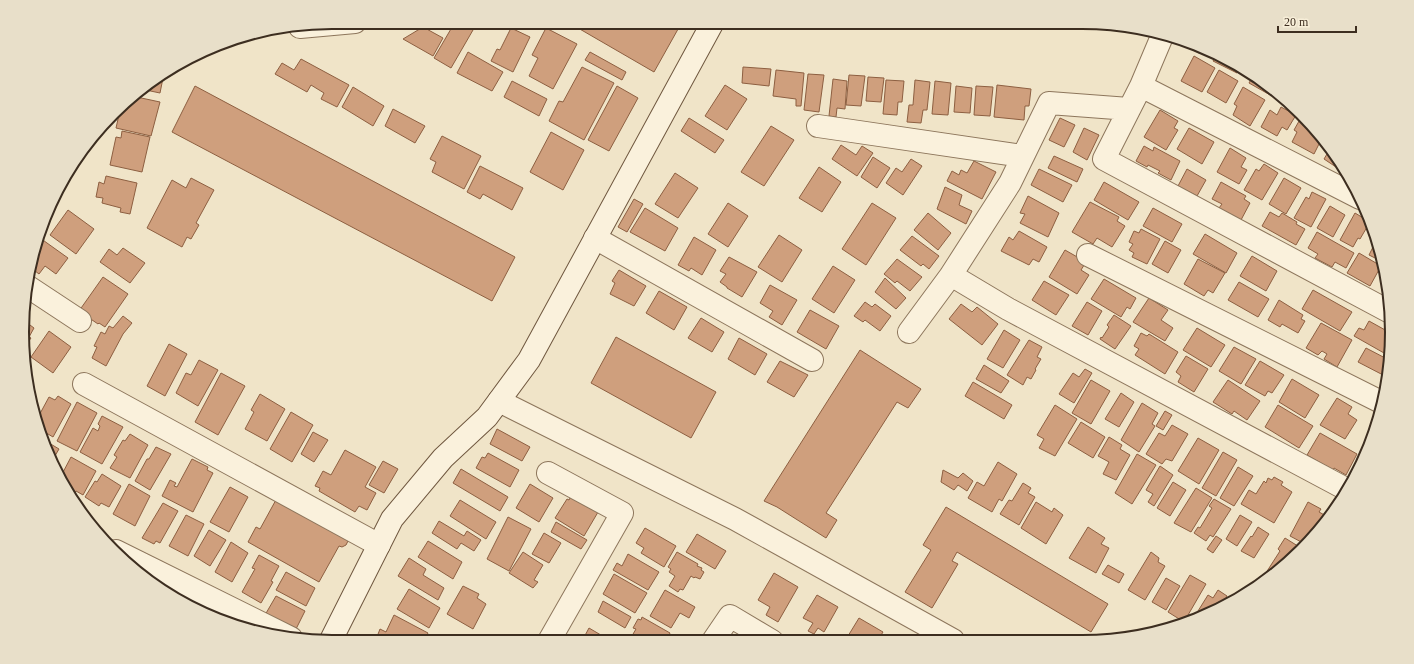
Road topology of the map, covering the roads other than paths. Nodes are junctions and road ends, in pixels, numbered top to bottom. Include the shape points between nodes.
1 (709, 29) edge
2 (1161, 39) edge
3 (1140, 86) junction
4 (1129, 108) junction
5 (818, 126) dead end
6 (1023, 156) junction
7 (1351, 194) edge
8 (595, 238) junction
9 (1088, 255) dead end
10 (952, 275) junction
11 (32, 289) edge
12 (1384, 309) edge
13 (80, 321) dead end
14 (909, 332) dead end
15 (812, 360) dead end
16 (84, 384) dead end
17 (1377, 400) edge
18 (499, 401) junction
19 (548, 473) dead end
20 (1342, 487) edge
21 (378, 545) junction
22 (128, 556) edge
23 (273, 629) edge
24 (333, 635) edge
25 (552, 635) edge
26 (717, 635) edge
27 (763, 635) edge
28 (944, 635) edge

1 - 8 street
2 - 3 street
3 - 4 street
3 - 7 street
4 - 6 street via 1049,103
4 - 12 street via 1104,159
5 - 6 street
6 - 10 street via 1010,183
8 - 15 street
8 - 18 street via 529,360
9 - 17 street
10 - 14 street
10 - 20 street via 1008,309
11 - 13 street
16 - 21 street
18 - 21 street via 487,417 444,458 392,519
18 - 28 street via 736,519
19 - 25 street via 622,513
21 - 24 street
22 - 23 street
26 - 27 street via 730,616

